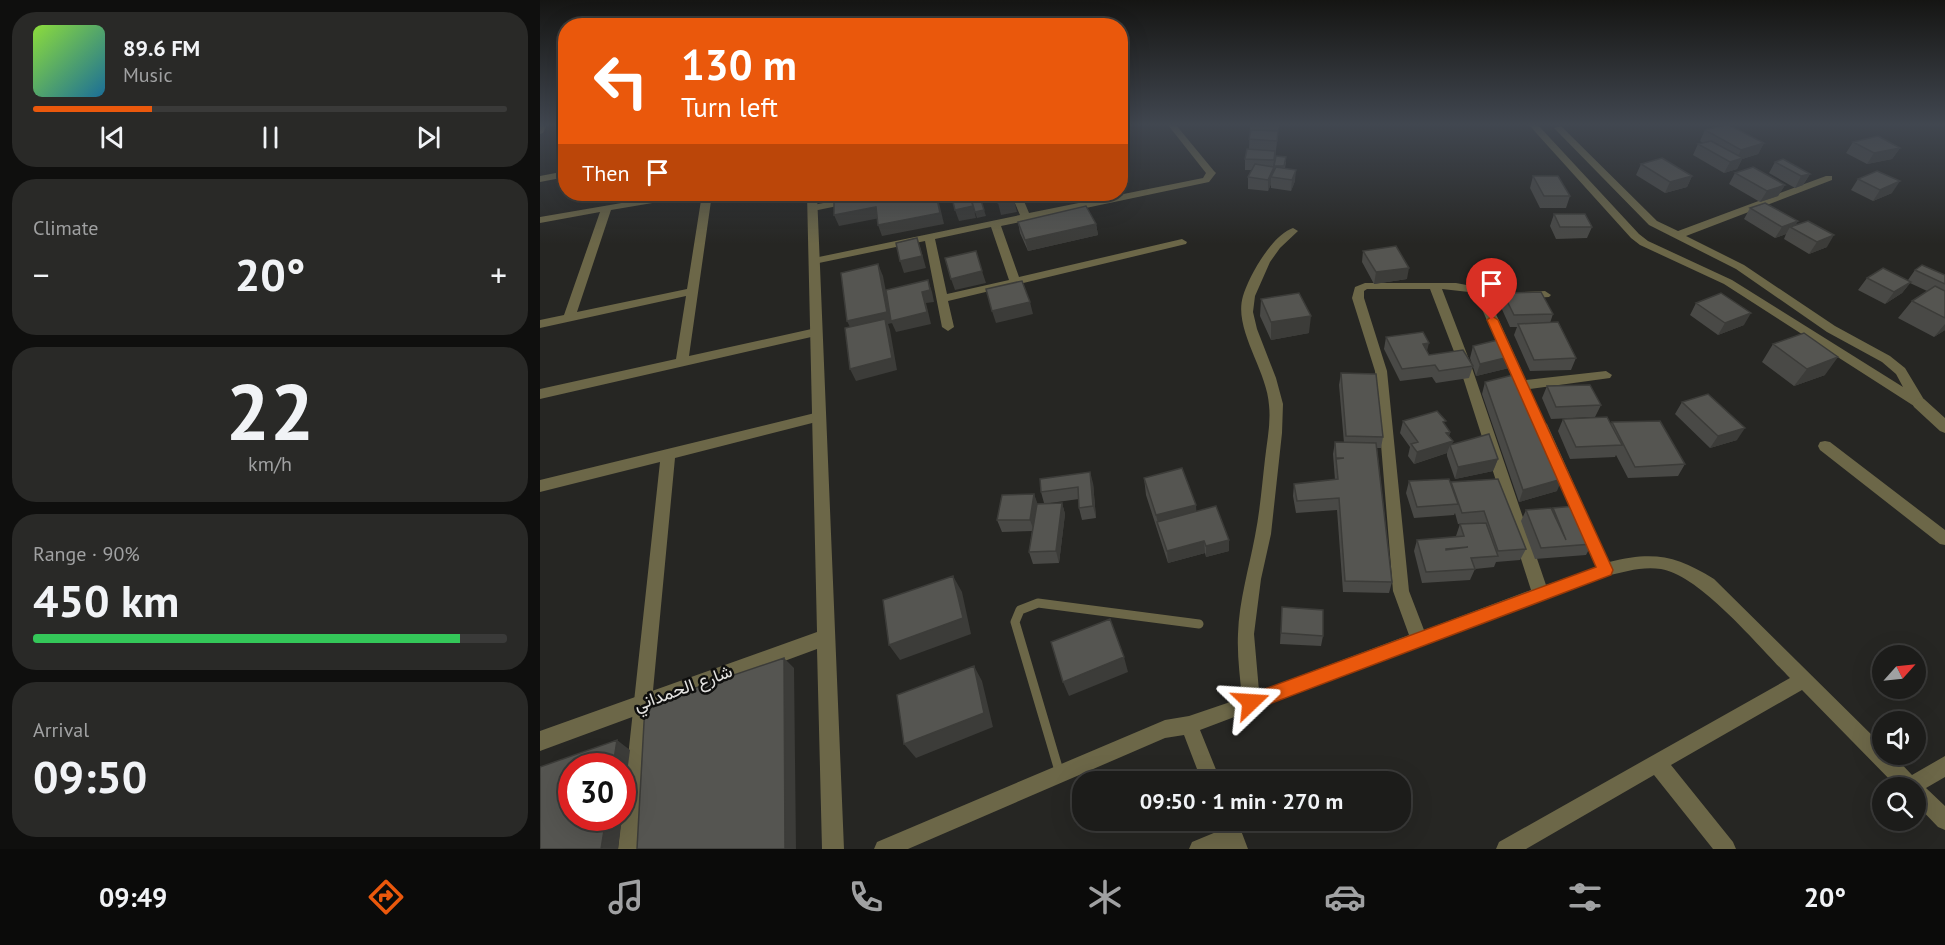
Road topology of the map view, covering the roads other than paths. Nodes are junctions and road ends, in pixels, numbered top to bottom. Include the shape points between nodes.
1 (1204, 165) edge
2 (1569, 165) edge
3 (1595, 165) edge
4 (558, 175) edge
5 (540, 178) edge
6 (1829, 178) dead end
7 (1128, 194) edge
8 (648, 201) edge
9 (706, 201) edge
10 (812, 201) edge
11 (1019, 201) edge
12 (1095, 201) edge
13 (607, 208) junction
14 (1026, 217) junction
15 (540, 220) edge
16 (995, 224) junction
17 (1293, 231) dead end
18 (1675, 236) junction
19 (929, 237) junction
20 (1182, 242) dead end
21 (814, 261) junction
22 (1015, 282) junction
23 (1435, 286) junction
24 (693, 291) junction
25 (1545, 296) edge
26 (1483, 298) junction
27 (942, 299) junction
28 (569, 318) junction
29 (540, 324) edge
30 (948, 327) dead end
31 (816, 332) junction
32 (682, 362) junction
33 (1606, 375) dead end
34 (1522, 385) junction
35 (540, 394) edge
36 (1919, 403) junction
37 (1945, 413) edge
38 (819, 417) junction
39 (1945, 427) edge
40 (1825, 446) dead end
41 (668, 455) junction
42 (540, 486) edge
43 (1945, 539) edge
44 (1605, 570) junction
45 (1541, 595) junction
46 (1199, 624) dead end
47 (826, 637) junction
48 (1420, 641) junction
49 (1802, 680) junction
50 (1251, 702) junction
51 (643, 703) junction
52 (1189, 725) junction
53 (540, 741) edge
54 (1658, 763) junction
55 (1945, 766) edge
56 (1208, 771) edge
57 (1060, 774) junction
58 (1902, 777) edge
59 (1926, 779) edge
60 (1926, 801) edge
61 (1945, 820) edge
62 (1232, 835) edge
63 (628, 849) edge
64 (834, 849) edge
65 (884, 849) edge
66 (1199, 849) edge
67 (1506, 849) edge
68 (1726, 849) edge

1 - 7 street via 1211,173 1206,180
2 - 36 street via 1635,236 1728,282
3 - 18 street via 1653,223
4 - 5 street
6 - 18 street
8 - 13 street
9 - 24 street
10 - 21 street
11 - 14 street
12 - 14 street
13 - 15 street
13 - 28 street
14 - 16 street
16 - 19 street
16 - 22 street
17 - 50 street via 1265,261 1249,296 1247,312 1276,404 1263,534 1246,634
18 - 36 street via 1740,267 1831,329 1892,363
19 - 21 street
19 - 27 street
20 - 22 street
21 - 31 street
22 - 27 street
23 - 26 street via 1473,289
23 - 45 street
23 - 48 street via 1365,286 1359,289 1358,298 1381,371 1401,591
24 - 28 street
24 - 32 street
25 - 26 street
26 - 34 street
27 - 30 street
28 - 29 street
31 - 32 street
31 - 38 street
32 - 35 street
33 - 34 street
34 - 44 street
36 - 37 street
36 - 39 street
38 - 41 street
38 - 47 street
40 - 43 street
41 - 42 street
41 - 51 street
44 - 45 street
44 - 49 street via 1641,560 1670,563 1690,571 1708,584
45 - 48 street
46 - 57 lane via 1038,603 1017,612 1015,622
47 - 51 street, شارع الحمداني
47 - 64 street
48 - 50 street
49 - 54 street
49 - 58 street
50 - 52 street
51 - 53 street, شارع الحمداني
51 - 63 street
52 - 56 street
52 - 57 street via 1165,729
54 - 67 street
54 - 68 street
55 - 59 street
57 - 65 street
60 - 61 street
62 - 66 street

